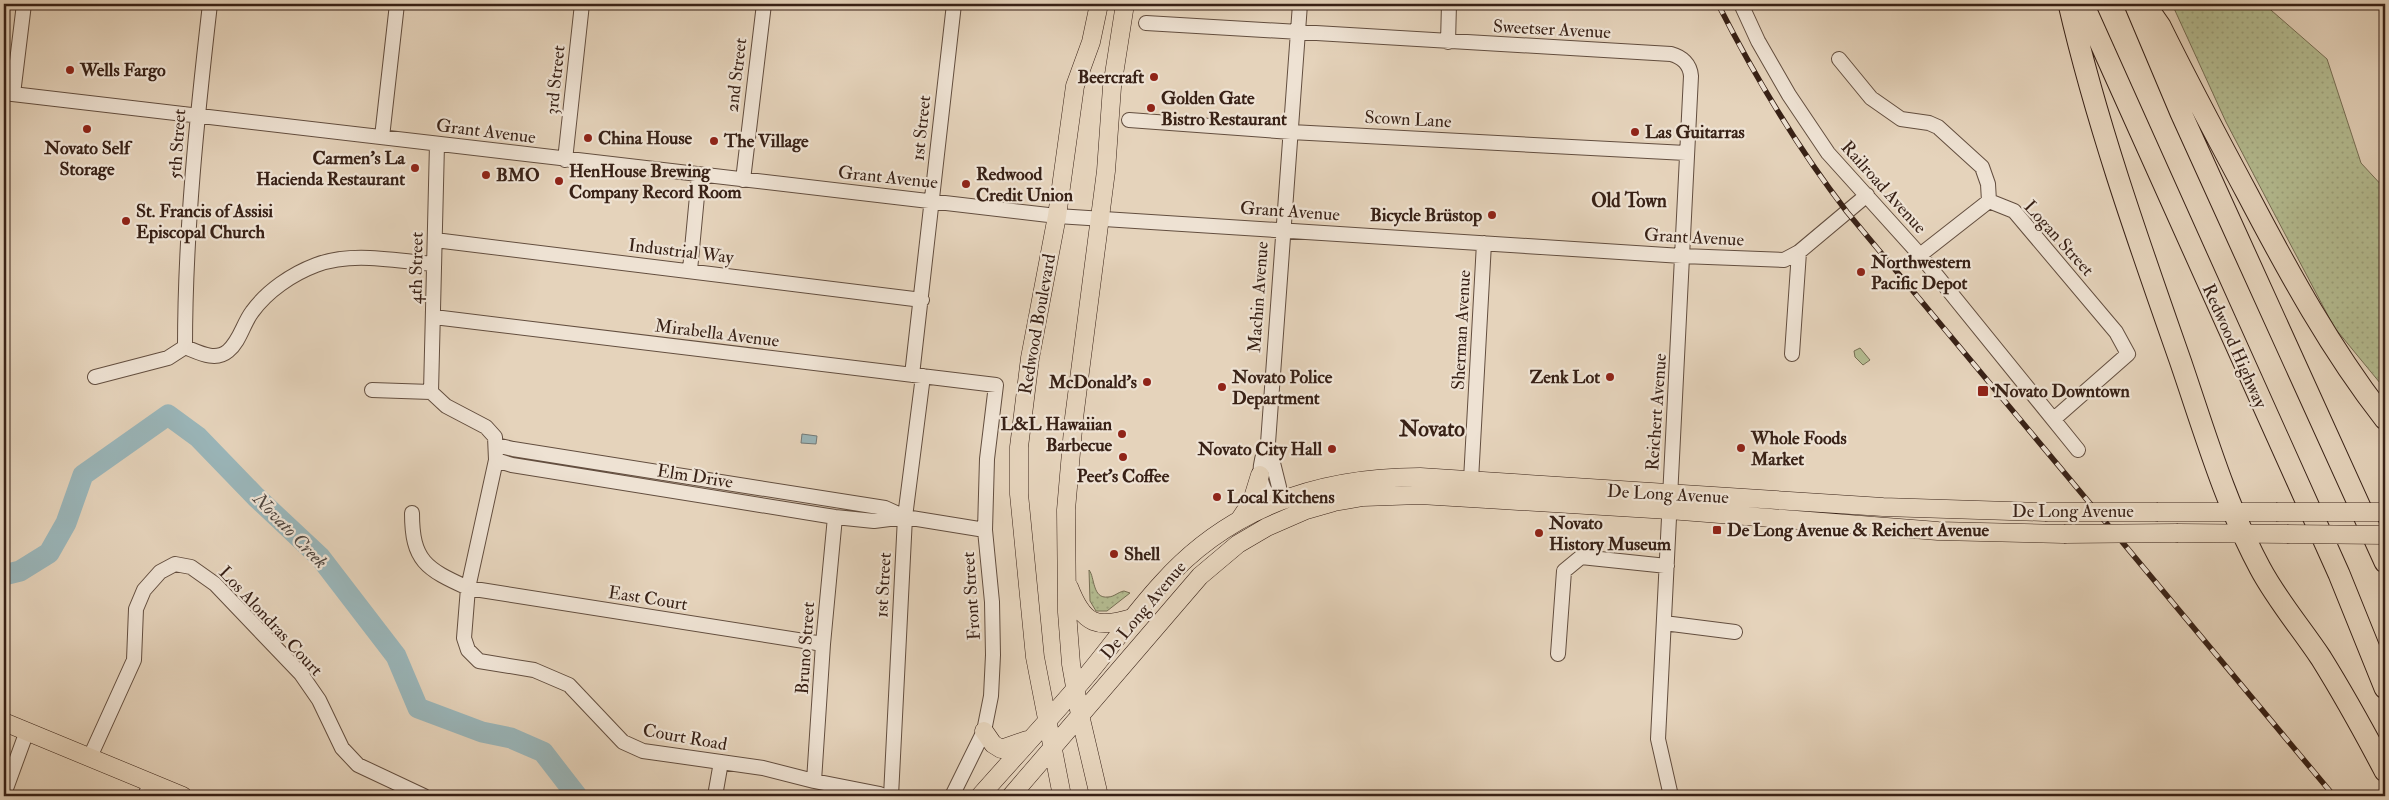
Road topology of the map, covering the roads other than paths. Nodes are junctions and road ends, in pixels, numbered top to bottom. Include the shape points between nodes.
1 (24, 4) edge
2 (210, 4) edge
3 (397, 4) edge
4 (582, 4) edge
5 (764, 4) edge
6 (954, 4) edge
7 (1099, 4) edge
8 (1125, 4) edge
9 (1300, 4) edge
10 (1450, 4) edge
11 (1741, 4) edge
12 (2069, 4) edge
13 (2083, 4) edge
14 (2135, 4) edge
15 (2144, 4) edge
16 (1146, 23) dead end
17 (1298, 31) junction
18 (1448, 42) junction
19 (1839, 59) dead end
20 (1684, 60) joint
21 (9, 94) edge
22 (197, 115) junction
23 (1129, 120) dead end
24 (1291, 132) junction
25 (382, 137) junction
26 (437, 144) junction
27 (1686, 153) junction
28 (565, 160) junction
29 (699, 175) junction
30 (743, 180) junction
31 (1867, 195) junction
32 (932, 201) junction
33 (1988, 201) junction
34 (1057, 216) junction
35 (1099, 218) junction
36 (1282, 229) junction
37 (435, 240) junction
38 (1484, 243) junction
39 (1799, 252) junction
40 (1920, 255) junction
41 (1682, 256) junction
42 (434, 264) junction
43 (690, 270) junction
44 (922, 300) junction
45 (434, 318) junction
46 (185, 347) junction
47 (1792, 354) dead end
48 (918, 376) junction
49 (95, 377) dead end
50 (996, 385) joint
51 (372, 390) dead end
52 (431, 392) junction
53 (2054, 419) junction
54 (2385, 419) edge
55 (1268, 443) junction
56 (496, 445) junction
57 (2078, 450) dead end
58 (496, 460) junction
59 (1260, 475) junction
60 (1471, 480) junction
61 (1277, 502) junction
62 (1670, 502) junction
63 (1940, 510) junction
64 (2235, 512) junction
65 (2385, 512) edge
66 (412, 513) dead end
67 (835, 517) junction
68 (905, 517) junction
69 (1240, 519) junction
70 (1285, 519) junction
71 (1876, 526) junction
72 (985, 530) junction
73 (2242, 532) junction
74 (2385, 535) edge
75 (2385, 562) edge
76 (1667, 566) junction
77 (1066, 580) junction
78 (468, 588) junction
79 (1135, 617) junction
80 (1664, 623) junction
81 (1735, 632) dead end
82 (823, 644) junction
83 (1558, 654) dead end
84 (2385, 688) edge
85 (1075, 689) junction
86 (1080, 715) junction
87 (1046, 721) junction
88 (4, 722) edge
89 (27, 731) junction
90 (984, 731) junction
91 (1030, 739) junction
92 (1052, 748) junction
93 (90, 757) junction
94 (720, 762) junction
95 (2385, 771) edge
96 (814, 781) junction
97 (147, 790) edge
98 (4, 794) edge
99 (888, 795) edge
100 (183, 796) edge
101 (424, 796) edge
102 (715, 796) edge
103 (952, 796) edge
104 (980, 796) edge
105 (1011, 796) edge
106 (1062, 796) edge
107 (1099, 796) edge
108 (1672, 796) edge

1 - 21 street
2 - 22 street, 5th Street
3 - 25 street
4 - 28 street, 3rd Street
5 - 30 street, 2nd Street
6 - 32 street, 1st Street
7 - 34 main road, Redwood Boulevard via 1091,42 1075,86
8 - 35 main road via 1112,87
9 - 17 street, Machin Avenue
10 - 18 street
11 - 31 street, Railroad Avenue via 1789,95 1828,153
12 - 64 highway via 2084,70 2150,272
13 - 84 highway, Redwood Highway via 2339,574
14 - 75 highway via 2181,113
15 - 54 highway via 2160,26 2285,266 2327,337
16 - 17 street, Sweetser Avenue
17 - 18 street, Sweetser Avenue
17 - 24 street, Machin Avenue
18 - 20 street, Sweetser Avenue via 1671,54
19 - 33 street via 1878,103 1901,119 1938,127 1982,166 1988,184
20 - 27 street, Reichert Avenue via 1691,76
21 - 22 street, Grant Avenue
22 - 25 street, Grant Avenue
22 - 46 street, 5th Street
23 - 24 street, Scown Lane
24 - 27 street, Scown Lane
24 - 36 street, Machin Avenue
25 - 26 street, Grant Avenue
26 - 28 street, Grant Avenue
26 - 37 street, 4th Street
27 - 41 street, Reichert Avenue
28 - 29 street, Grant Avenue
29 - 30 street, Grant Avenue
29 - 43 street
30 - 32 street, Grant Avenue
31 - 39 street
31 - 40 street, Railroad Avenue
32 - 34 street, Grant Avenue
32 - 44 street, 1st Street
33 - 40 street
33 - 53 street, Logan Street via 2014,211 2116,332 2128,354
34 - 35 street, Grant Avenue
34 - 87 main road, Redwood Boulevard via 1027,378 1019,464 1026,579
35 - 36 street, Grant Avenue
35 - 77 main road via 1068,482
36 - 38 street, Grant Avenue
36 - 55 street, Machin Avenue
37 - 42 street, 4th Street
37 - 43 street, Industrial Way
38 - 41 street, Grant Avenue
38 - 60 street, Sherman Avenue
39 - 41 street, Grant Avenue via 1784,260
39 - 47 street
40 - 53 street, Railroad Avenue
41 - 62 street, Reichert Avenue
42 - 45 street, 4th Street
42 - 46 street via 348,257 317,265 292,276 270,293 251,312 227,352 210,356
43 - 44 street, Industrial Way
44 - 48 street, 1st Street
45 - 48 street, Mirabella Avenue
45 - 52 street, 4th Street
46 - 49 street via 168,358
48 - 50 street, Mirabella Avenue
48 - 68 street, 1st Street
50 - 72 street, Front Street via 987,459
51 - 52 street
52 - 56 street via 446,406 486,427 495,437
53 - 57 street, Railroad Avenue
55 - 59 street, Machin Avenue via 1262,456
55 - 61 street, Machin Avenue via 1279,487
56 - 58 street
56 - 68 street, Elm Drive via 885,508
58 - 67 street, Elm Drive
58 - 78 street, Court Road
59 - 61 street via 1267,494
59 - 69 main road via 1252,501
60 - 61 main road, De Long Avenue via 1367,478 1324,486
60 - 62 main road, De Long Avenue
61 - 69 main road, De Long Avenue
61 - 70 main road
62 - 63 main road, De Long Avenue
62 - 70 main road, De Long Avenue via 1390,495 1334,502
62 - 71 main road, De Long Avenue
62 - 76 street, Reichert Avenue
63 - 64 main road, De Long Avenue, bridge
63 - 71 main road via 1935,521 1900,519
64 - 65 main road, De Long Avenue, bridge
64 - 73 highway
66 - 78 street, East Court via 412,534 420,558
67 - 68 street, Elm Drive via 874,521
67 - 82 street, Bruno Street
68 - 72 street, Elm Drive
68 - 99 street, 1st Street
69 - 79 main road, De Long Avenue via 1181,563
70 - 86 main road, De Long Avenue via 1238,544 1200,576
71 - 73 main road, De Long Avenue, bridge via 2064,534
72 - 90 street, Front Street via 994,655
73 - 74 main road, De Long Avenue, bridge
73 - 95 highway via 2260,569 2320,658
76 - 80 street, Reichert Avenue
76 - 83 street via 1581,558 1564,571
77 - 79 main road via 1076,604 1094,623 1117,623
77 - 85 main road
78 - 82 street, East Court
78 - 94 street, Court Road via 464,638 468,650 479,661 534,670 569,685 623,742 643,751
79 - 85 main road, De Long Avenue
80 - 81 street
80 - 108 street, Reichert Avenue via 1658,739
82 - 96 street, Bruno Street
85 - 86 main road
85 - 87 main road, De Long Avenue
86 - 92 main road, De Long Avenue
86 - 107 main road
87 - 91 main road, De Long Avenue
87 - 92 main road, Redwood Boulevard
88 - 89 main road
89 - 93 main road
89 - 98 street
90 - 91 main road via 1001,749
90 - 103 street, Front Street
91 - 104 main road, De Long Avenue
92 - 105 main road, De Long Avenue
92 - 106 main road, Redwood Boulevard
93 - 97 main road
93 - 101 street, Los Alondras Court via 134,660 136,609 144,590 160,572 175,564 192,567 215,584 301,674 319,700 342,748 358,765
94 - 96 street, Court Road via 763,768
94 - 102 street
96 - 99 street, Court Road
97 - 100 main road

